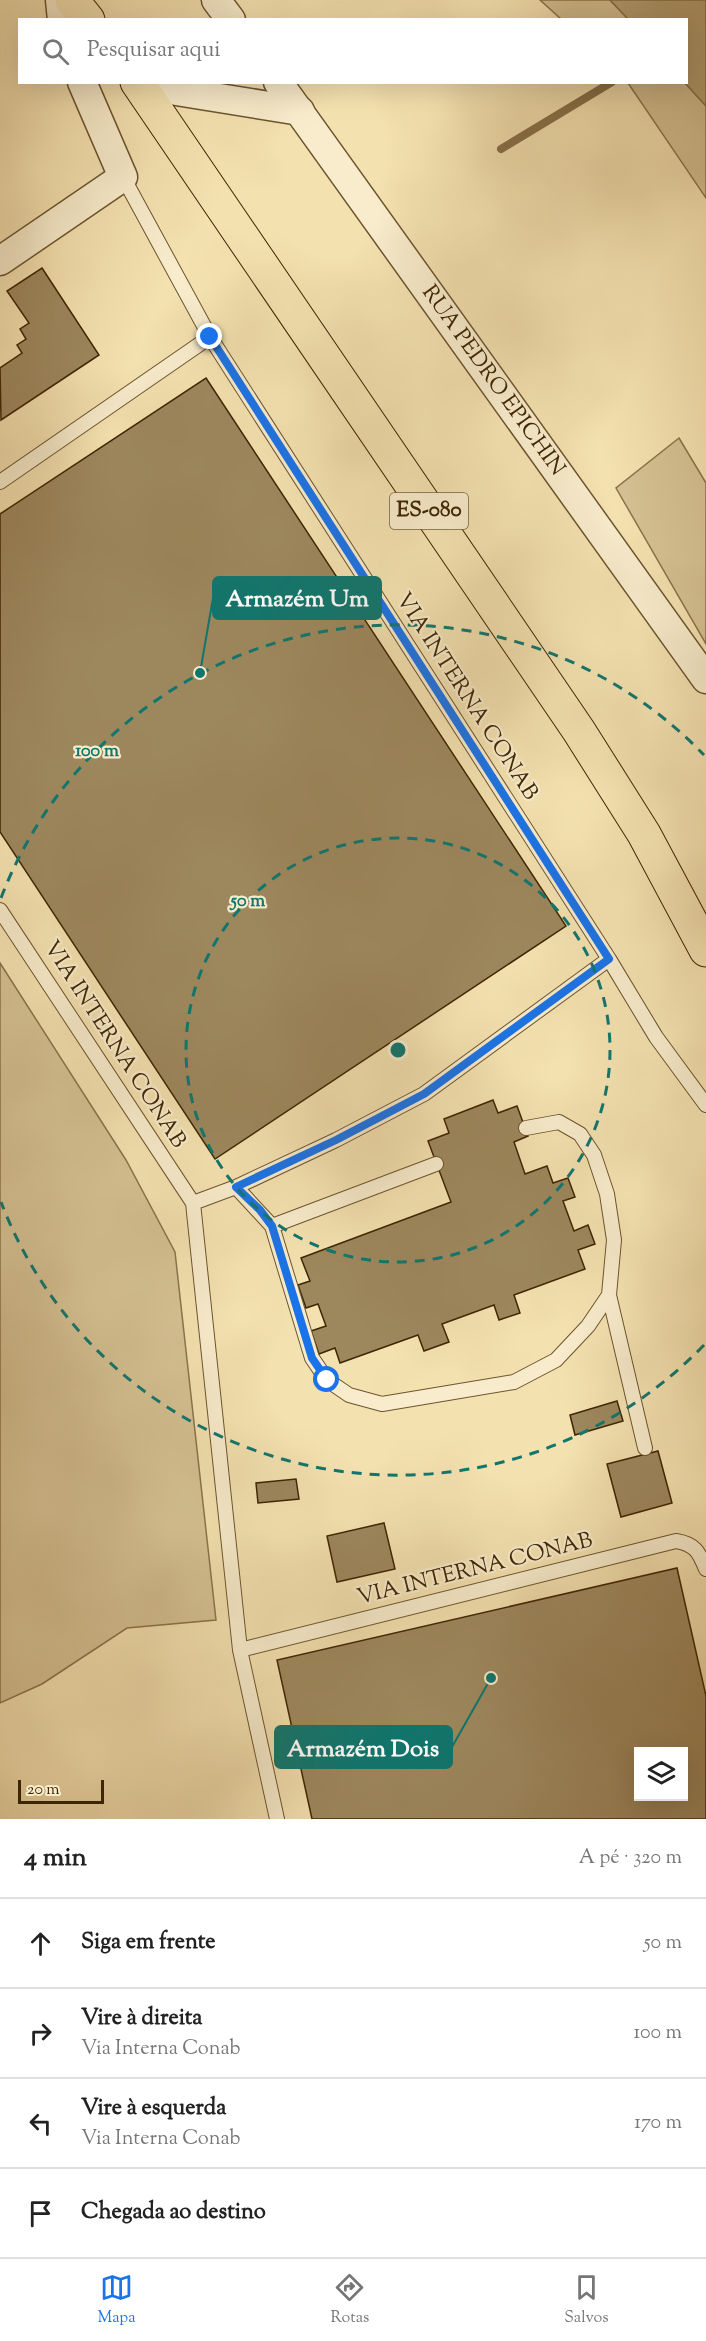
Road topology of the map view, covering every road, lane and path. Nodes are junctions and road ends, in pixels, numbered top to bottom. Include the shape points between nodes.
1 (60, 0) edge
2 (72, 0) edge
3 (216, 0) edge
4 (62, 18) edge
5 (86, 18) edge
6 (230, 18) edge
7 (83, 84) edge
8 (138, 84) edge
9 (280, 84) edge
10 (300, 111) junction
11 (123, 177) junction
12 (0, 261) edge
13 (210, 337) junction
14 (0, 482) edge
15 (706, 679) edge
16 (0, 910) edge
17 (706, 950) edge
18 (609, 959) junction
19 (706, 1105) edge
20 (526, 1128) dead end
21 (436, 1164) dead end
22 (236, 1187) junction
23 (193, 1203) junction
24 (272, 1226) junction
25 (609, 1295) junction
26 (645, 1448) dead end
27 (706, 1569) edge
28 (240, 1650) junction
29 (277, 1819) edge

1 - 4 street
2 - 5 main road
3 - 6 street
7 - 11 street
8 - 10 street
8 - 17 main road, ES-080 via 579,731 644,834
9 - 10 street, RUA PEDRO EPICHIN
10 - 15 street, RUA PEDRO EPICHIN
11 - 12 street
11 - 13 lane, VIA INTERNA CONAB
13 - 14 lane
13 - 18 lane, VIA INTERNA CONAB
16 - 23 lane, VIA INTERNA CONAB
18 - 19 lane, VIA INTERNA CONAB via 656,1036
18 - 22 lane via 424,1094
20 - 25 lane via 559,1122 580,1134 594,1155 607,1194 614,1240
21 - 24 lane
22 - 23 lane
22 - 24 lane
23 - 28 lane, VIA INTERNA CONAB
24 - 25 lane via 312,1358 327,1380 349,1395 382,1404 513,1382 556,1359 588,1326
25 - 26 lane
27 - 28 lane, VIA INTERNA CONAB via 698,1551 689,1543 676,1541
28 - 29 lane, VIA INTERNA CONAB

